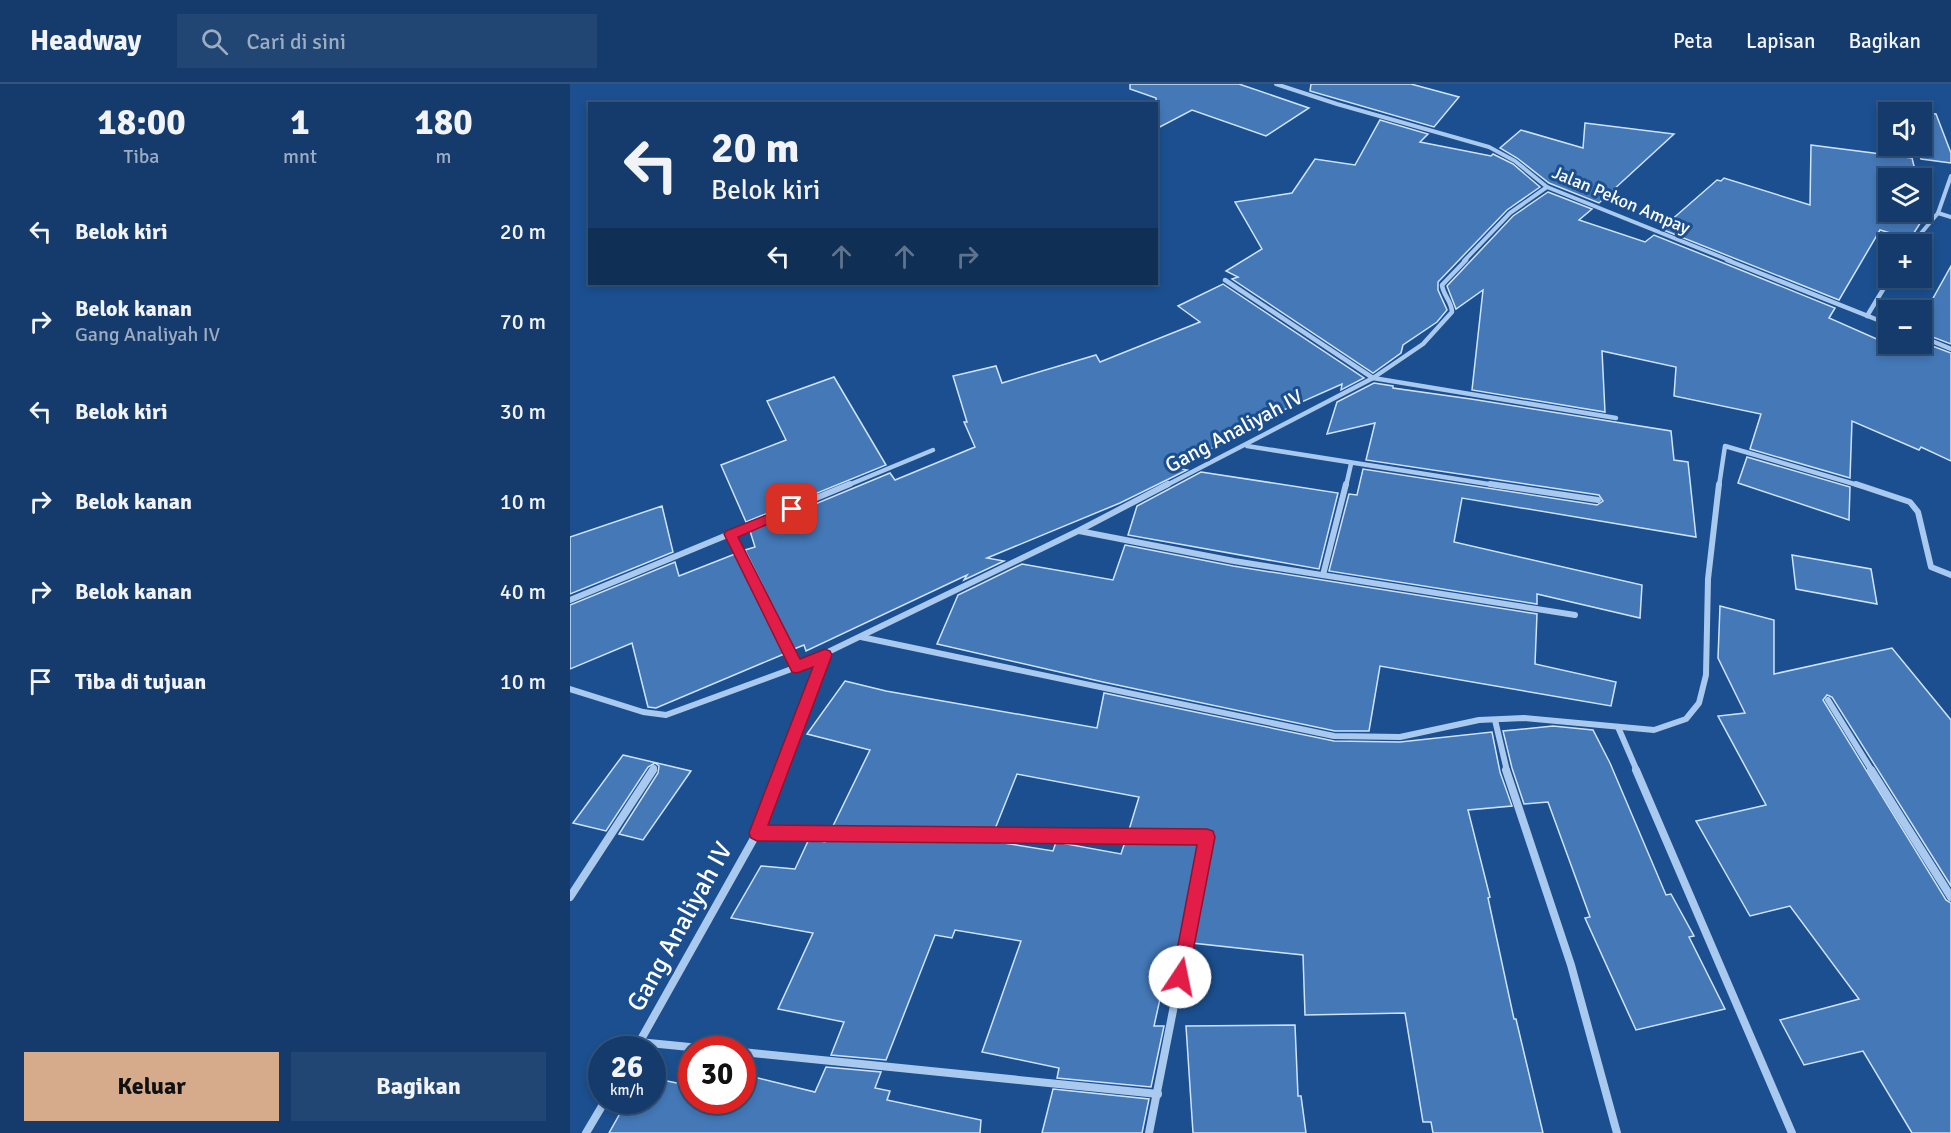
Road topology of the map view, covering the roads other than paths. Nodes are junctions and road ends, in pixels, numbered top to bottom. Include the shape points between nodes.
1 (1276, 84) edge
2 (1951, 176) edge
3 (1547, 187) junction
4 (1938, 213) junction
5 (1951, 217) edge
6 (1920, 234) edge
7 (1225, 280) dead end
8 (1884, 288) edge
9 (1867, 316) junction
10 (1878, 320) edge
11 (1932, 341) edge
12 (1951, 349) edge
13 (1373, 378) junction
14 (1616, 418) dead end
15 (1246, 446) junction
16 (933, 450) dead end
17 (1351, 464) junction
18 (1598, 500) dead end
19 (1078, 531) junction
20 (731, 534) junction
21 (1323, 575) junction
22 (1951, 575) edge
23 (570, 600) edge
24 (1575, 615) dead end
25 (861, 636) junction
26 (825, 655) junction
27 (797, 667) junction
28 (570, 688) edge
29 (1827, 700) dead end
30 (1495, 720) junction
31 (1618, 727) junction
32 (654, 768) dead end
33 (757, 833) junction
34 (570, 897) edge
35 (1951, 897) edge
36 (643, 1036) edge
37 (756, 1053) edge
38 (1158, 1094) junction
39 (597, 1114) edge
40 (586, 1133) edge
41 (1149, 1133) edge
42 (1617, 1133) edge
43 (1792, 1133) edge

1 - 3 street, Jalan Pekon Ampay via 1489,147 1515,161
2 - 4 street
3 - 9 street, Jalan Pekon Ampay
3 - 13 street, Gang Analiyah IV via 1510,213 1442,285 1452,306 1445,320 1423,344
4 - 5 street
4 - 6 street
7 - 13 street
8 - 9 street
9 - 10 street, Jalan Pekon Ampay
11 - 12 street
13 - 14 street
13 - 15 street, Gang Analiyah IV
15 - 17 street
15 - 19 street, Gang Analiyah IV
16 - 20 street
17 - 18 street
17 - 21 street
19 - 21 street
19 - 25 street, Gang Analiyah IV
20 - 23 street
20 - 27 street
21 - 24 street
22 - 31 street via 1931,567 1918,512 1910,502 1725,446 1708,577 1705,679 1699,704 1688,720 1669,727
25 - 26 street, Gang Analiyah IV
25 - 30 street via 1334,736 1400,737
26 - 27 street, Gang Analiyah IV
26 - 33 street, Gang Analiyah IV
27 - 28 street, Gang Analiyah IV via 666,715 643,712
29 - 35 street
30 - 31 street via 1524,718
30 - 42 street via 1511,789 1571,965
31 - 43 street
32 - 34 street
33 - 36 street, Gang Analiyah IV
33 - 38 street via 1207,837
37 - 38 street
38 - 41 street
39 - 40 street

